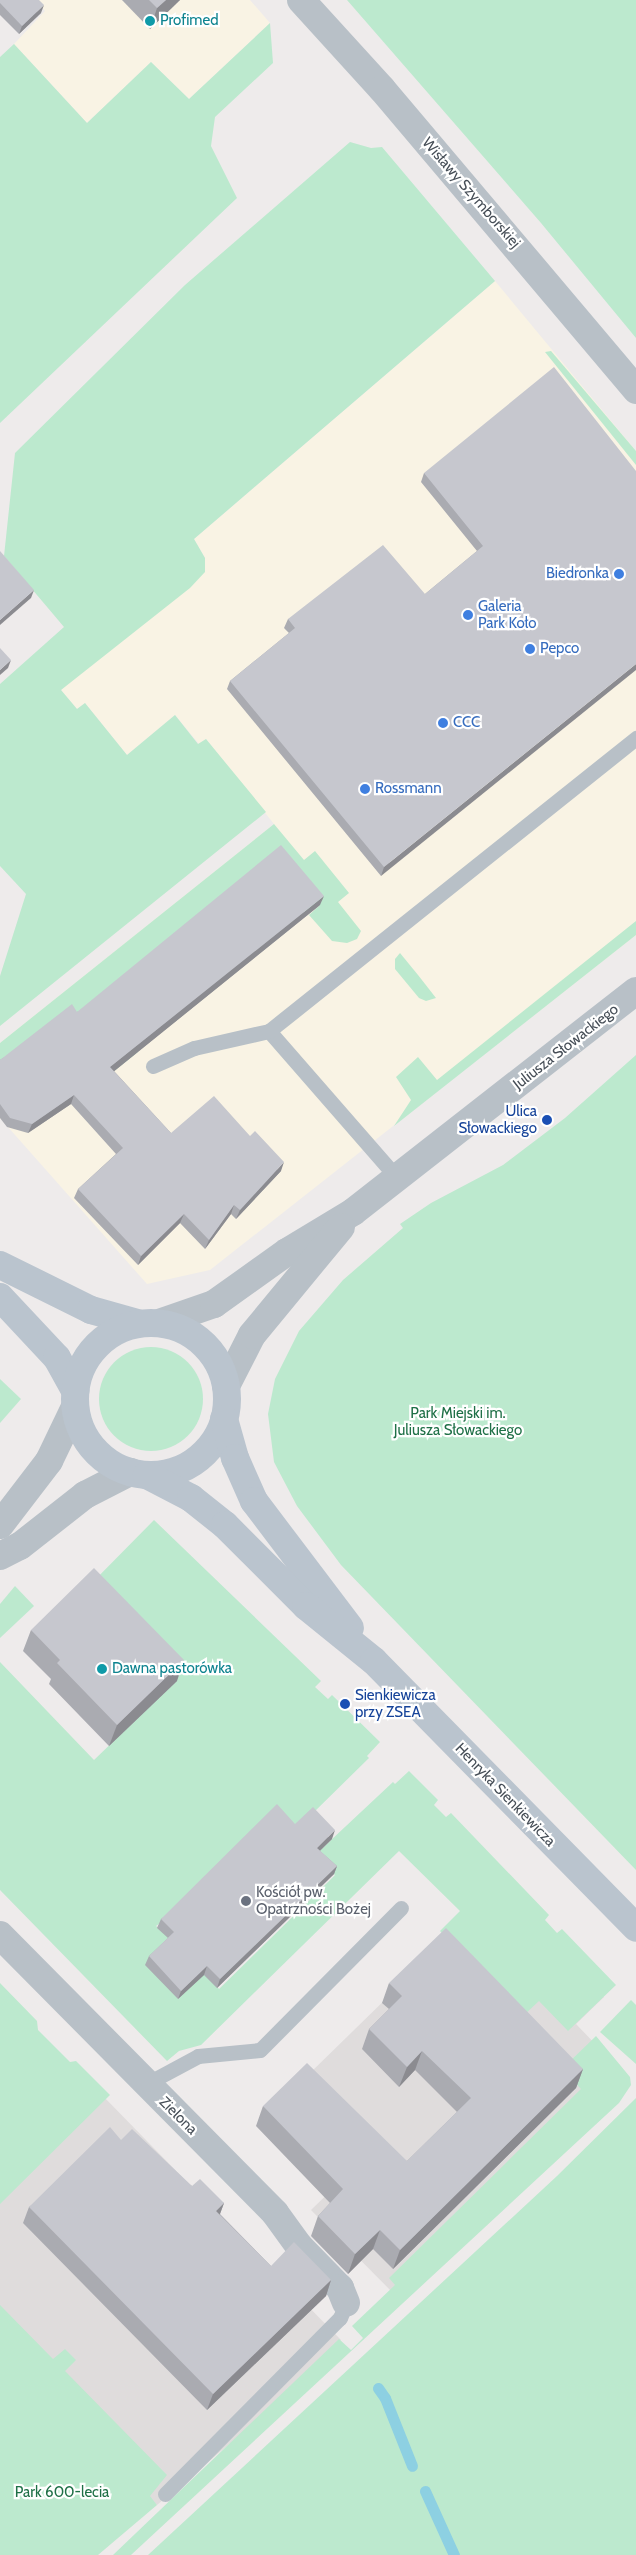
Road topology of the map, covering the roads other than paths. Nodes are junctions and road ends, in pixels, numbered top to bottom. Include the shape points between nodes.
1 (301, 0) edge
2 (636, 390) edge
3 (636, 738) edge
4 (636, 991) edge
5 (269, 1030) junction
6 (153, 1066) dead end
7 (398, 1179) junction
8 (353, 1212) junction
9 (0, 1265) edge
10 (0, 1297) edge
11 (148, 1323) junction
12 (226, 1386) junction
13 (75, 1399) junction
14 (224, 1419) junction
15 (138, 1474) junction
16 (0, 1525) edge
17 (0, 1556) edge
18 (374, 1661) junction
19 (401, 1908) dead end
20 (636, 1928) edge
21 (0, 1935) edge
22 (146, 2084) junction
23 (346, 2303) joint
24 (165, 2494) dead end

1 - 2 street, Wisławy Szymborskiej via 388,96
3 - 5 lane
4 - 7 street, Juliusza Słowackiego
5 - 6 lane via 194,1048
5 - 7 lane
7 - 8 street, Juliusza Słowackiego
8 - 11 street, Juliusza Słowackiego via 287,1252 214,1304
8 - 12 street, Juliusza Słowackiego via 252,1335
9 - 11 street via 91,1310
10 - 13 street via 57,1358
11 - 12 street via 183,1329 203,1343 218,1363
11 - 13 street via 102,1340 89,1354
12 - 14 street
13 - 15 street via 87,1440 113,1465
13 - 16 street via 49,1461
14 - 15 street via 213,1442 196,1460 173,1472
14 - 18 street, Henryka Sienkiewicza via 235,1458 254,1501
15 - 17 street via 70,1504 20,1546
15 - 18 street, Henryka Sienkiewicza via 191,1498 225,1525 306,1606
18 - 20 street, Henryka Sienkiewicza
19 - 22 lane via 260,2050 198,2056
21 - 22 street, Zielona
22 - 23 street, Zielona via 275,2213 300,2246 340,2288
23 - 24 lane via 340,2318

